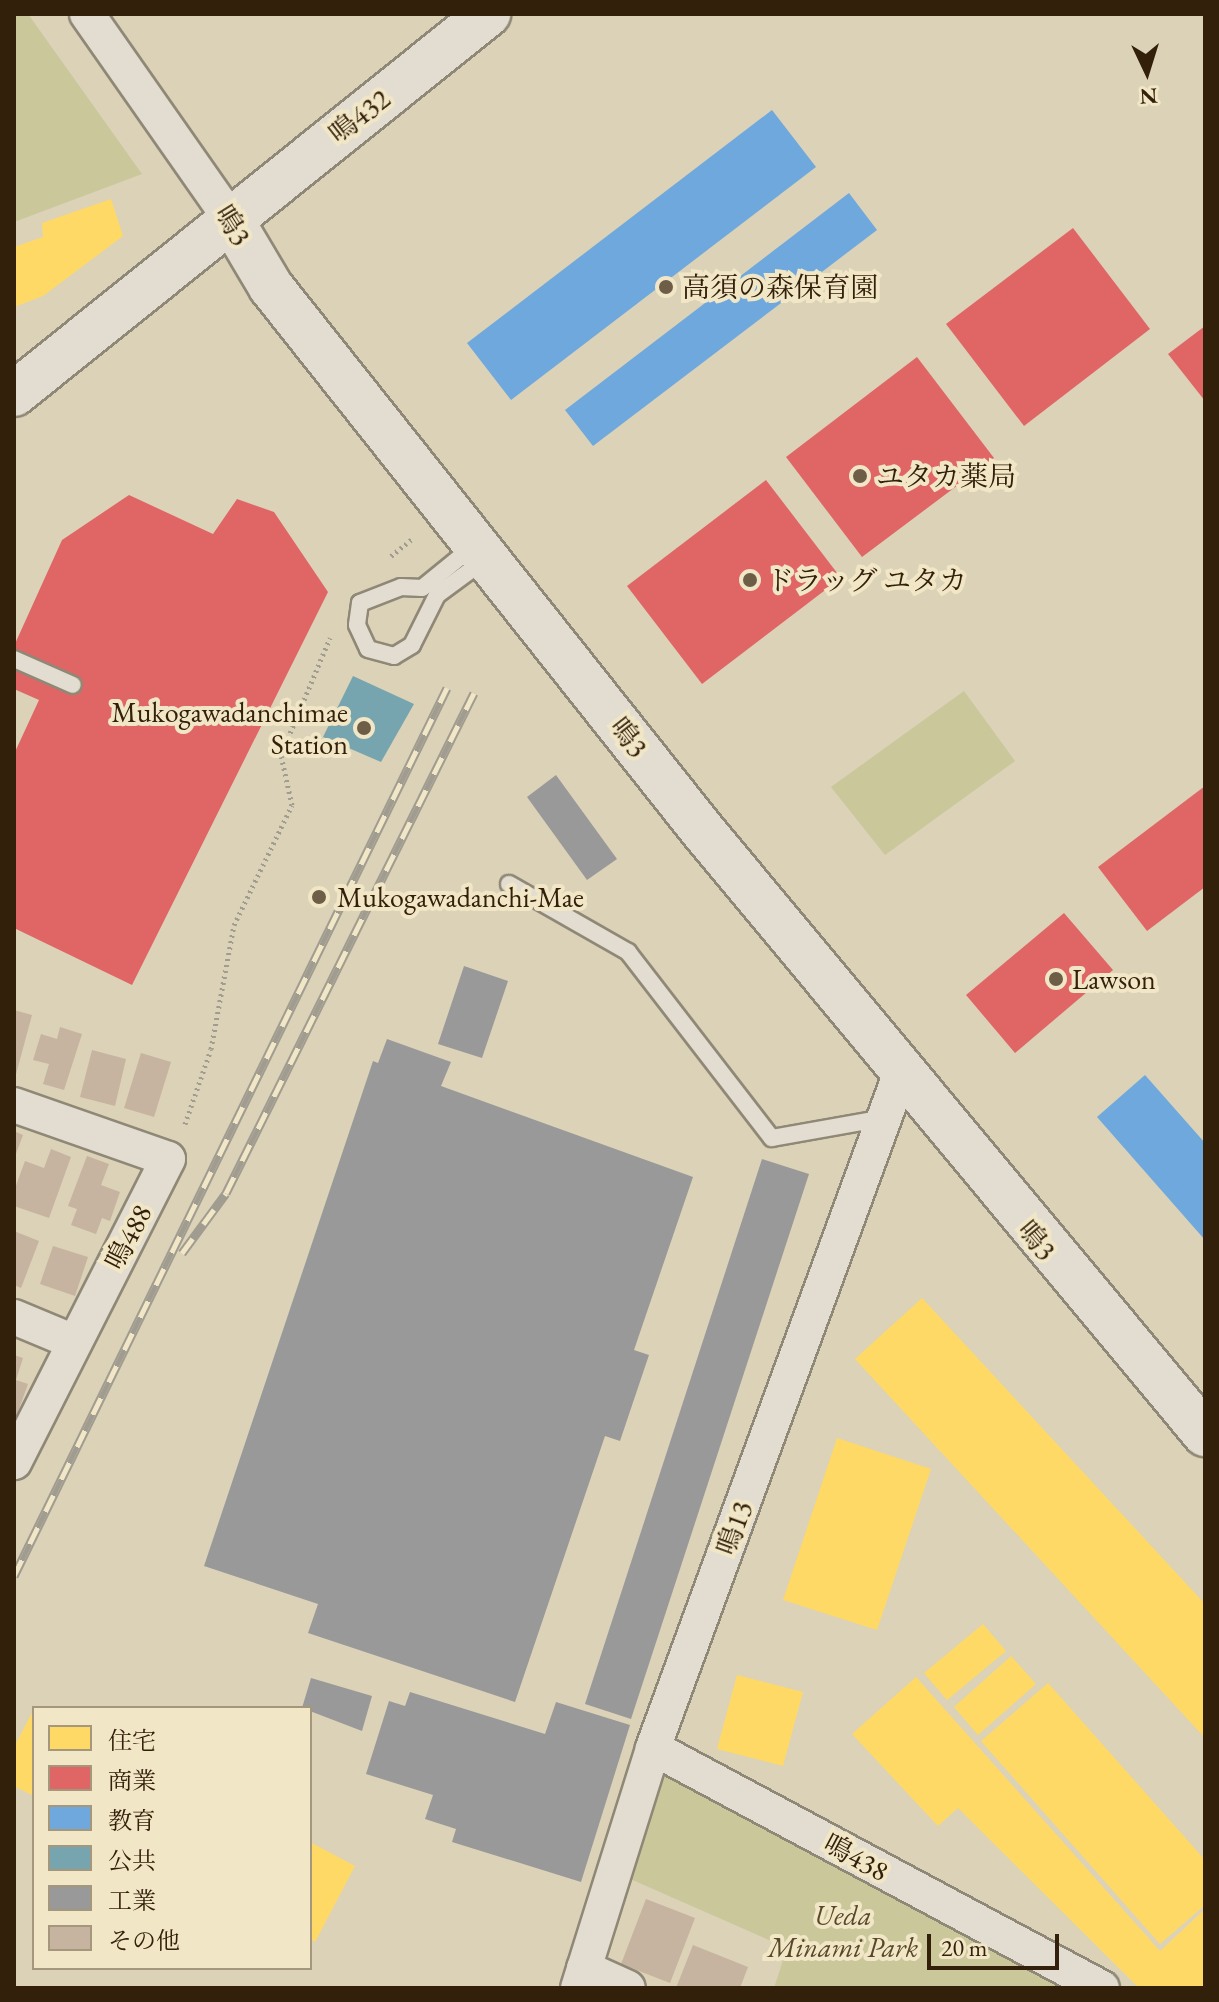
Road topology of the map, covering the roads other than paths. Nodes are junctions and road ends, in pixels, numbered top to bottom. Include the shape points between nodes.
1 (87, 14) edge
2 (488, 14) edge
3 (230, 218) junction
4 (14, 394) edge
5 (482, 551) junction
6 (14, 659) edge
7 (73, 685) dead end
8 (509, 884) dead end
9 (901, 1072) junction
10 (14, 1105) edge
11 (884, 1118) junction
12 (14, 1317) edge
13 (74, 1342) junction
14 (1205, 1434) edge
15 (14, 1462) edge
16 (653, 1748) junction
17 (581, 1978) edge
18 (628, 1988) edge
19 (1102, 1988) edge

1 - 3 street, 鳴3
2 - 3 street, 鳴432
3 - 4 street, 鳴432
3 - 5 street, 鳴3 via 271,287
5 - 5 lane via 437,595 412,645 394,656 368,649 357,625 360,603 401,587 422,588
5 - 9 street, 鳴3
6 - 7 lane
8 - 11 lane via 628,952 772,1138
9 - 11 street, 鳴13
9 - 14 street, 鳴3
10 - 13 street, 鳴488 via 168,1159
11 - 16 street, 鳴13
12 - 13 street
13 - 15 street, 鳴488
16 - 17 street, 鳴13
16 - 19 street, 鳴438
17 - 18 street

